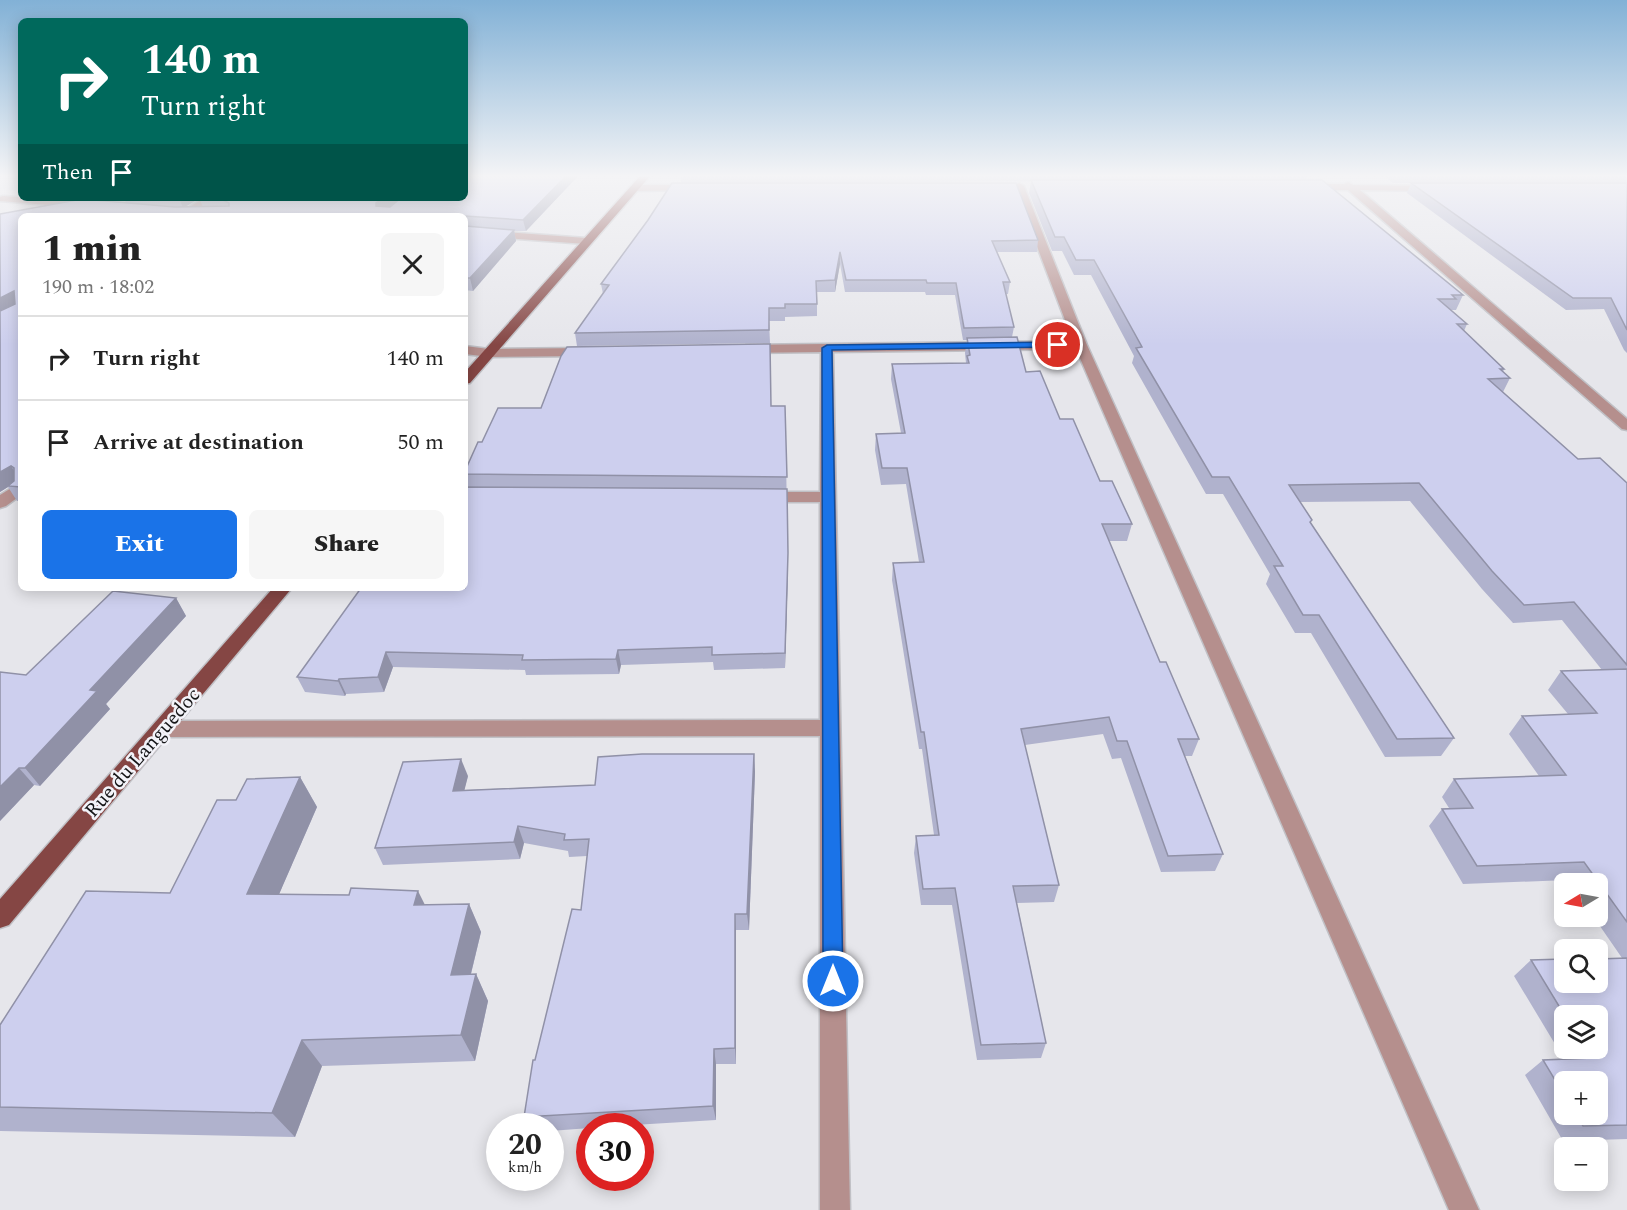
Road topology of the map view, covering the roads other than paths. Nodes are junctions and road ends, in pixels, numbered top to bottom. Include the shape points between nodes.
1 (595, 231) edge
2 (1036, 231) edge
3 (1402, 231) edge
4 (468, 232) edge
5 (586, 241) junction
6 (1081, 345) junction
7 (827, 348) junction
8 (734, 349) edge
9 (468, 350) edge
10 (594, 351) edge
11 (489, 353) junction
12 (468, 377) edge
13 (1627, 426) edge
14 (18, 489) edge
15 (746, 496) edge
16 (827, 497) junction
17 (0, 503) edge
18 (280, 591) edge
19 (830, 728) junction
20 (162, 729) junction
21 (0, 917) edge
22 (835, 1210) edge
23 (1464, 1210) edge

1 - 5 main road
2 - 6 street
3 - 13 street
4 - 5 street
5 - 11 main road
6 - 7 street
6 - 23 street
7 - 8 street
7 - 16 street
9 - 11 street
10 - 11 street
11 - 12 main road
14 - 17 street
15 - 16 street
16 - 19 street
18 - 20 main road, Rue du Languedoc
19 - 20 street
19 - 22 street
20 - 21 main road, Rue du Languedoc

